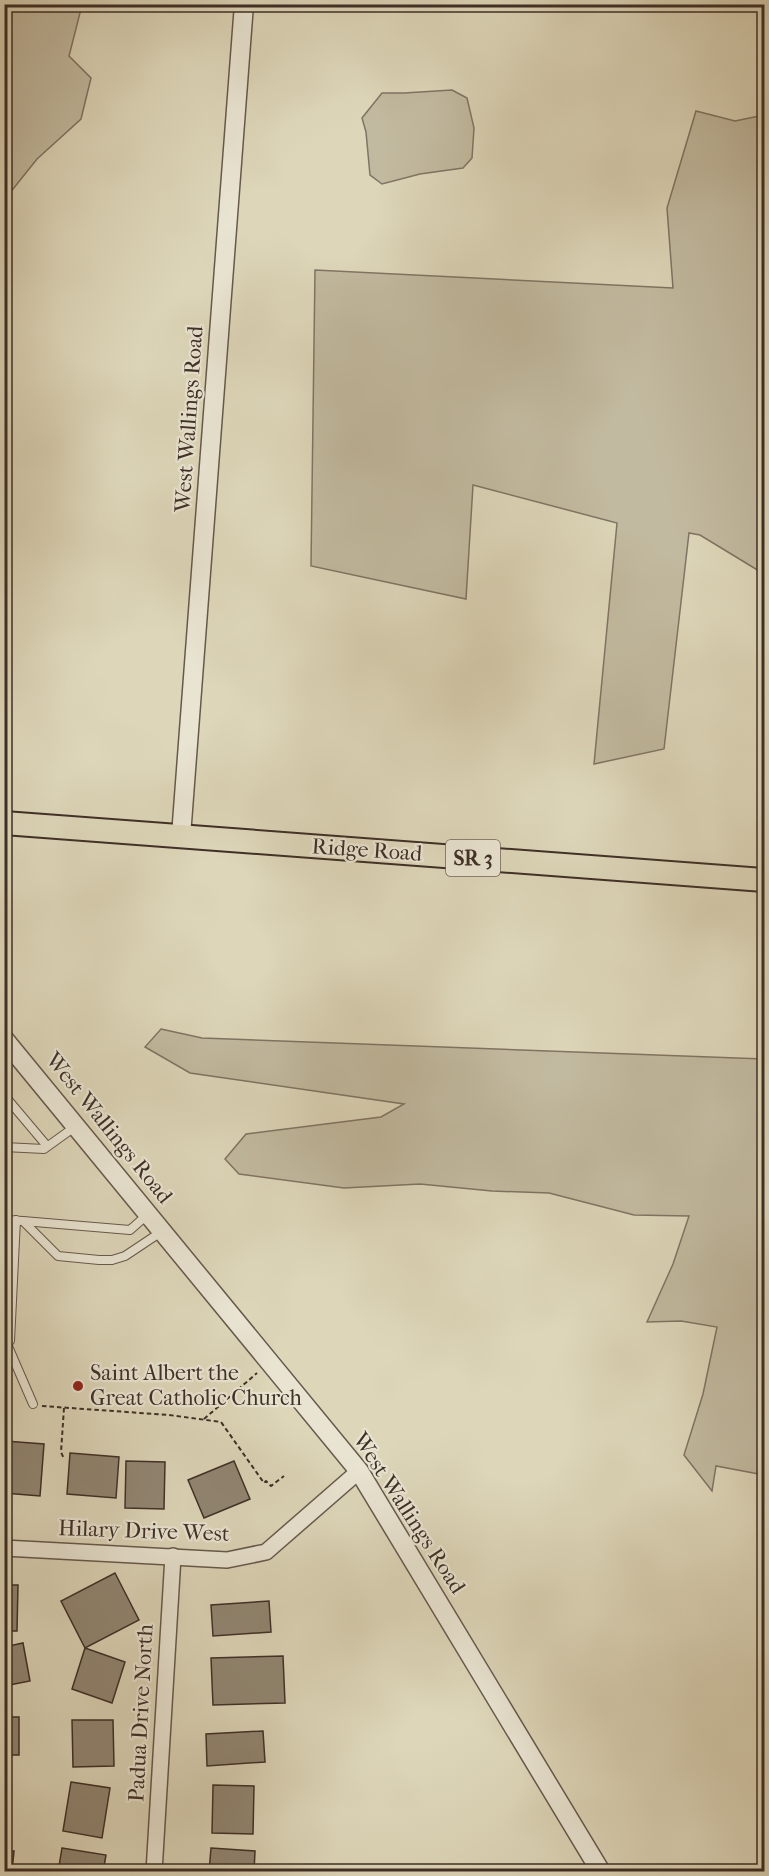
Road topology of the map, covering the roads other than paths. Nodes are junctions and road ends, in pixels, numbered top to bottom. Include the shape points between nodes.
1 (244, 4) edge
2 (4, 823) edge
3 (181, 836) junction
4 (765, 880) edge
5 (4, 1039) edge
6 (5, 1097) edge
7 (76, 1126) junction
8 (47, 1146) junction
9 (4, 1147) edge
10 (148, 1214) junction
11 (4, 1220) edge
12 (19, 1221) junction
13 (163, 1232) junction
14 (6, 1345) edge
15 (33, 1404) road end
16 (359, 1471) junction
17 (4, 1548) edge
18 (172, 1556) junction
19 (154, 1872) edge
20 (601, 1872) edge

1 - 3 street, West Wallings Road
2 - 3 main road, Ridge Road / SR 3
3 - 4 main road, Ridge Road / SR 3
5 - 7 street, West Wallings Road
6 - 8 lane
7 - 8 lane
7 - 10 street, West Wallings Road
8 - 9 lane
10 - 12 lane via 130,1230
10 - 13 street, West Wallings Road
11 - 12 lane
12 - 13 lane via 58,1256 99,1260 125,1256
12 - 14 lane via 10,1341
13 - 16 street, West Wallings Road
14 - 15 lane
16 - 18 street, Hilary Drive West via 266,1552 227,1560
16 - 20 street, West Wallings Road
17 - 18 street, Hilary Drive West
18 - 19 street, Padua Drive North

